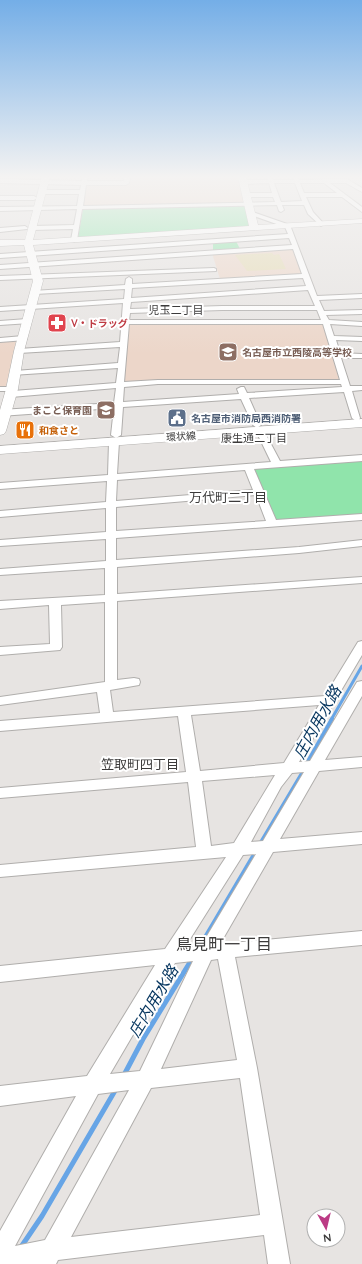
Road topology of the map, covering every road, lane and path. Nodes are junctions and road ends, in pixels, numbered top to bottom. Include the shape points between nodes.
1 (28, 236) edge
2 (75, 236) edge
3 (140, 236) edge
4 (208, 236) edge
5 (243, 236) edge
6 (292, 236) joint
7 (113, 238) junction
8 (74, 240) junction
9 (237, 240) junction
10 (209, 242) junction
11 (0, 244) edge
12 (295, 247) junction
13 (118, 248) junction
14 (243, 250) junction
15 (28, 251) junction
16 (0, 256) edge
17 (123, 258) junction
18 (212, 260) junction
19 (0, 267) edge
20 (129, 272) junction
21 (306, 276) junction
22 (0, 278) edge
23 (216, 281) junction
24 (129, 283) junction
25 (0, 284) edge
26 (36, 284) junction
27 (310, 288) junction
28 (219, 294) junction
29 (362, 296) edge
30 (167, 297) junction
31 (315, 298) junction
32 (127, 300) junction
33 (31, 308) junction
34 (222, 308) junction
35 (0, 309) edge
36 (177, 309) junction
37 (321, 310) junction
38 (126, 311) junction
39 (362, 312) edge
40 (27, 321) junction
41 (125, 322) junction
42 (179, 322) junction
43 (223, 322) junction
44 (326, 322) junction
45 (0, 323) edge
46 (362, 324) edge
47 (23, 338) junction
48 (331, 338) junction
49 (0, 340) edge
50 (362, 340) edge
51 (123, 344) junction
52 (19, 351) junction
53 (336, 355) junction
54 (362, 356) edge
55 (121, 365) junction
56 (15, 373) junction
57 (238, 382) junction
58 (120, 385) junction
59 (346, 385) junction
60 (362, 388) edge
61 (0, 389) edge
62 (12, 392) junction
63 (244, 396) junction
64 (118, 405) junction
65 (3, 413) edge
66 (360, 422) edge
67 (258, 428) junction
68 (0, 431) edge
69 (115, 438) junction
70 (0, 443) edge
71 (0, 450) edge
72 (362, 458) edge
73 (277, 464) junction
74 (248, 466) junction
75 (112, 476) junction
76 (0, 486) edge
77 (259, 492) junction
78 (111, 504) junction
79 (0, 514) edge
80 (362, 517) edge
81 (272, 524) junction
82 (111, 536) junction
83 (0, 543) edge
84 (362, 543) edge
85 (112, 565) junction
86 (0, 572) edge
87 (362, 580) edge
88 (111, 597) junction
89 (55, 601) junction
90 (0, 605) edge
91 (362, 645) edge
92 (0, 651) edge
93 (134, 682) dead end
94 (107, 685) junction
95 (362, 685) edge
96 (328, 700) junction
97 (0, 701) edge
98 (184, 712) junction
99 (107, 717) junction
100 (0, 726) edge
101 (362, 762) edge
102 (317, 765) junction
103 (289, 767) junction
104 (194, 776) junction
105 (0, 793) edge
106 (362, 838) edge
107 (267, 846) junction
108 (239, 848) junction
109 (204, 852) junction
110 (0, 872) edge
111 (362, 938) edge
112 (226, 951) junction
113 (206, 953) junction
114 (170, 956) junction
115 (0, 974) edge
116 (248, 1068) junction
117 (145, 1081) junction
118 (93, 1084) junction
119 (0, 1096) edge
120 (272, 1224) junction
121 (0, 1252) edge
122 (47, 1257) edge
123 (0, 1259) edge
124 (280, 1264) edge

1 - 15 street
2 - 8 street
3 - 7 street
4 - 10 street
5 - 9 street
6 - 9 street
6 - 12 street
7 - 8 street
7 - 13 street
8 - 15 street
9 - 10 street
9 - 14 street
10 - 13 street
10 - 18 street
11 - 15 street
12 - 14 street
12 - 21 street
13 - 15 street
13 - 17 street
14 - 18 street
15 - 16 street
15 - 17 street
15 - 19 street
15 - 26 street
17 - 18 street
17 - 20 street
18 - 20 street
18 - 23 street
20 - 24 street
20 - 26 street
21 - 23 street
21 - 27 street
22 - 26 street
23 - 24 street
23 - 28 street
24 - 26 street
24 - 32 street
25 - 26 street
26 - 33 street
27 - 28 street
27 - 31 street
28 - 30 street
28 - 34 street
29 - 31 street
30 - 32 street
30 - 36 street
31 - 37 street
32 - 33 street
32 - 38 street
33 - 35 street
33 - 40 street
34 - 36 street
34 - 37 street
34 - 43 street
36 - 38 street
36 - 42 street via 181,315
37 - 39 street
37 - 44 street
38 - 41 street
40 - 45 street
40 - 47 street
41 - 42 street
41 - 51 street
42 - 43 street
43 - 44 street
44 - 46 street
44 - 48 street
47 - 49 street
47 - 52 street
48 - 50 street
48 - 53 street
51 - 52 street
51 - 55 street
52 - 56 street
53 - 54 street
53 - 59 street
55 - 56 street
55 - 58 street
56 - 62 street
57 - 58 street via 158,382
57 - 59 street
57 - 63 street
58 - 62 street
58 - 64 street
59 - 60 street
59 - 63 street
59 - 66 street
61 - 62 street
62 - 65 street
63 - 64 street
63 - 67 street
64 - 65 street
64 - 69 street
65 - 68 street
66 - 67 main road, 環状線
67 - 69 main road, 環状線
67 - 73 street
69 - 70 main road, 環状線
69 - 71 main road, 環状線
69 - 75 street
72 - 73 street
73 - 74 street
74 - 75 street
74 - 77 street
75 - 76 street
75 - 78 street
77 - 78 street
77 - 81 street
78 - 79 street
78 - 82 street
80 - 81 street
81 - 82 street
82 - 83 street
82 - 85 street
84 - 85 street
85 - 86 street
85 - 88 street
87 - 88 street via 247,590
88 - 89 street
88 - 94 street
89 - 90 street
89 - 92 street via 56,647
91 - 96 street
93 - 94 street
94 - 97 street
94 - 99 street
95 - 102 street
96 - 98 street
96 - 103 street
98 - 99 street
98 - 104 street
99 - 100 street
101 - 102 street
102 - 103 street
102 - 107 street
103 - 104 street
103 - 108 street via 276,783
104 - 105 street
104 - 109 street
106 - 107 street
107 - 108 street
107 - 113 street
108 - 109 street
108 - 114 street
109 - 110 street
111 - 112 street
112 - 113 street
112 - 116 street
113 - 114 street
113 - 117 street
114 - 115 street
114 - 118 street
116 - 117 street
116 - 120 street
117 - 118 street
117 - 122 street
118 - 119 street
118 - 121 street
120 - 122 street
120 - 124 street
122 - 123 street

